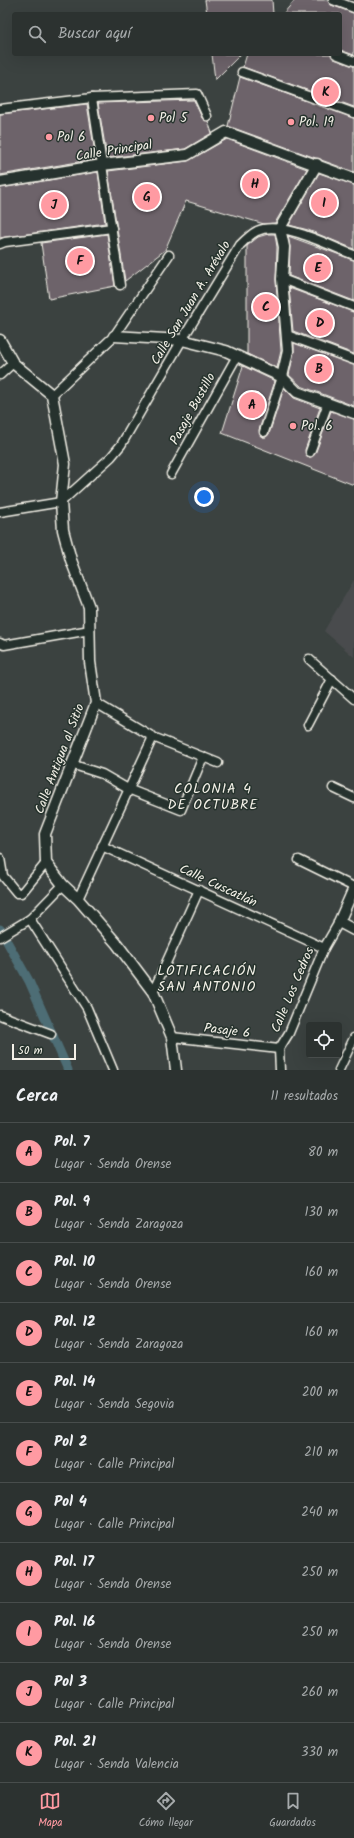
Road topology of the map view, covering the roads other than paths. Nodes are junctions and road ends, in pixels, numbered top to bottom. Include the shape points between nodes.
1 (333, 0) edge
2 (354, 8) edge
3 (342, 56) edge
4 (354, 60) edge
5 (242, 72) dead end
6 (92, 98) junction
7 (0, 108) edge
8 (354, 113) edge
9 (207, 116) dead end
10 (317, 164) junction
11 (102, 165) junction
12 (354, 179) edge
13 (0, 182) edge
14 (112, 228) junction
15 (280, 228) junction
16 (0, 244) edge
17 (169, 255) dead end
18 (354, 255) edge
19 (282, 279) junction
20 (120, 285) dead end
21 (354, 307) edge
22 (287, 335) junction
23 (114, 336) junction
24 (0, 340) edge
25 (182, 340) junction
26 (237, 356) junction
27 (354, 360) edge
28 (13, 363) junction
29 (0, 375) edge
30 (282, 377) junction
31 (52, 395) junction
32 (328, 403) junction
33 (354, 413) edge
34 (264, 432) dead end
35 (310, 452) dead end
36 (171, 474) dead end
37 (61, 502) junction
38 (0, 512) edge
39 (90, 630) junction
40 (0, 643) edge
41 (309, 659) dead end
42 (332, 679) junction
43 (354, 699) edge
44 (96, 704) junction
45 (308, 725) dead end
46 (153, 737) junction
47 (203, 757) junction
48 (218, 763) dead end
49 (71, 764) junction
50 (333, 788) dead end
51 (128, 789) junction
52 (354, 798) edge
53 (102, 846) junction
54 (0, 858) edge
55 (299, 860) dead end
56 (46, 863) junction
57 (63, 885) junction
58 (354, 888) edge
59 (199, 890) junction
60 (78, 899) junction
61 (30, 919) junction
62 (338, 922) junction
63 (354, 930) edge
64 (1, 937) edge
65 (324, 948) junction
66 (153, 992) junction
67 (0, 1015) edge
68 (51, 1034) dead end
69 (172, 1037) junction
70 (354, 1038) edge
71 (279, 1049) junction
72 (113, 1070) edge
73 (176, 1070) edge
74 (280, 1070) edge
75 (339, 1070) edge

1 - 2 street
3 - 4 street
5 - 8 street
6 - 7 street
6 - 9 street via 198,94
6 - 11 street
10 - 11 street, Calle Principal via 226,132 187,155
10 - 12 street
10 - 15 street
11 - 13 street, Calle Principal
11 - 14 street
14 - 16 street
14 - 20 street
15 - 18 street
15 - 19 street via 284,247
15 - 25 street, Calle San Juan A. Arévalo via 258,231 240,245
17 - 23 street
19 - 21 street
19 - 22 street
22 - 27 street
22 - 30 street via 288,351
23 - 25 street
23 - 31 street
24 - 28 street
25 - 26 street
25 - 37 street, Calle San Juan A. Arévalo via 121,445
26 - 30 street
26 - 36 street, Pasaje Bustillo
28 - 29 street
28 - 31 street
30 - 32 street via 297,392
30 - 34 street
31 - 37 street, Calle Antigua al Sitio via 64,464
32 - 33 street
32 - 35 street
37 - 38 street
37 - 39 street, Calle Antigua al Sitio via 63,530 71,560 89,607
39 - 40 street via 4,645
39 - 44 street, Calle Antigua al Sitio via 90,662
41 - 42 street
42 - 43 street
42 - 45 street
44 - 46 street
44 - 49 street, Calle Antigua al Sitio
46 - 47 street
46 - 51 street
47 - 48 street
47 - 51 street via 181,810
49 - 51 street via 102,774
49 - 56 street, Calle Antigua al Sitio via 45,834
50 - 52 street
51 - 53 street
53 - 59 street, Calle Cuscatlán
53 - 60 street
54 - 56 street via 3,876 16,893 24,890
55 - 58 street
56 - 57 street
57 - 60 street
57 - 61 street
58 - 62 street
59 - 65 street, Calle Cuscatlán
59 - 66 street
60 - 66 street
61 - 64 street
61 - 72 street via 87,1008
62 - 63 street
62 - 65 street, Calle Los Cedros
65 - 71 street, Calle Los Cedros via 289,1033
66 - 69 street
67 - 68 street
69 - 71 street, Pasaje 6
69 - 73 street
70 - 75 street
71 - 74 street, Calle Los Cedros

